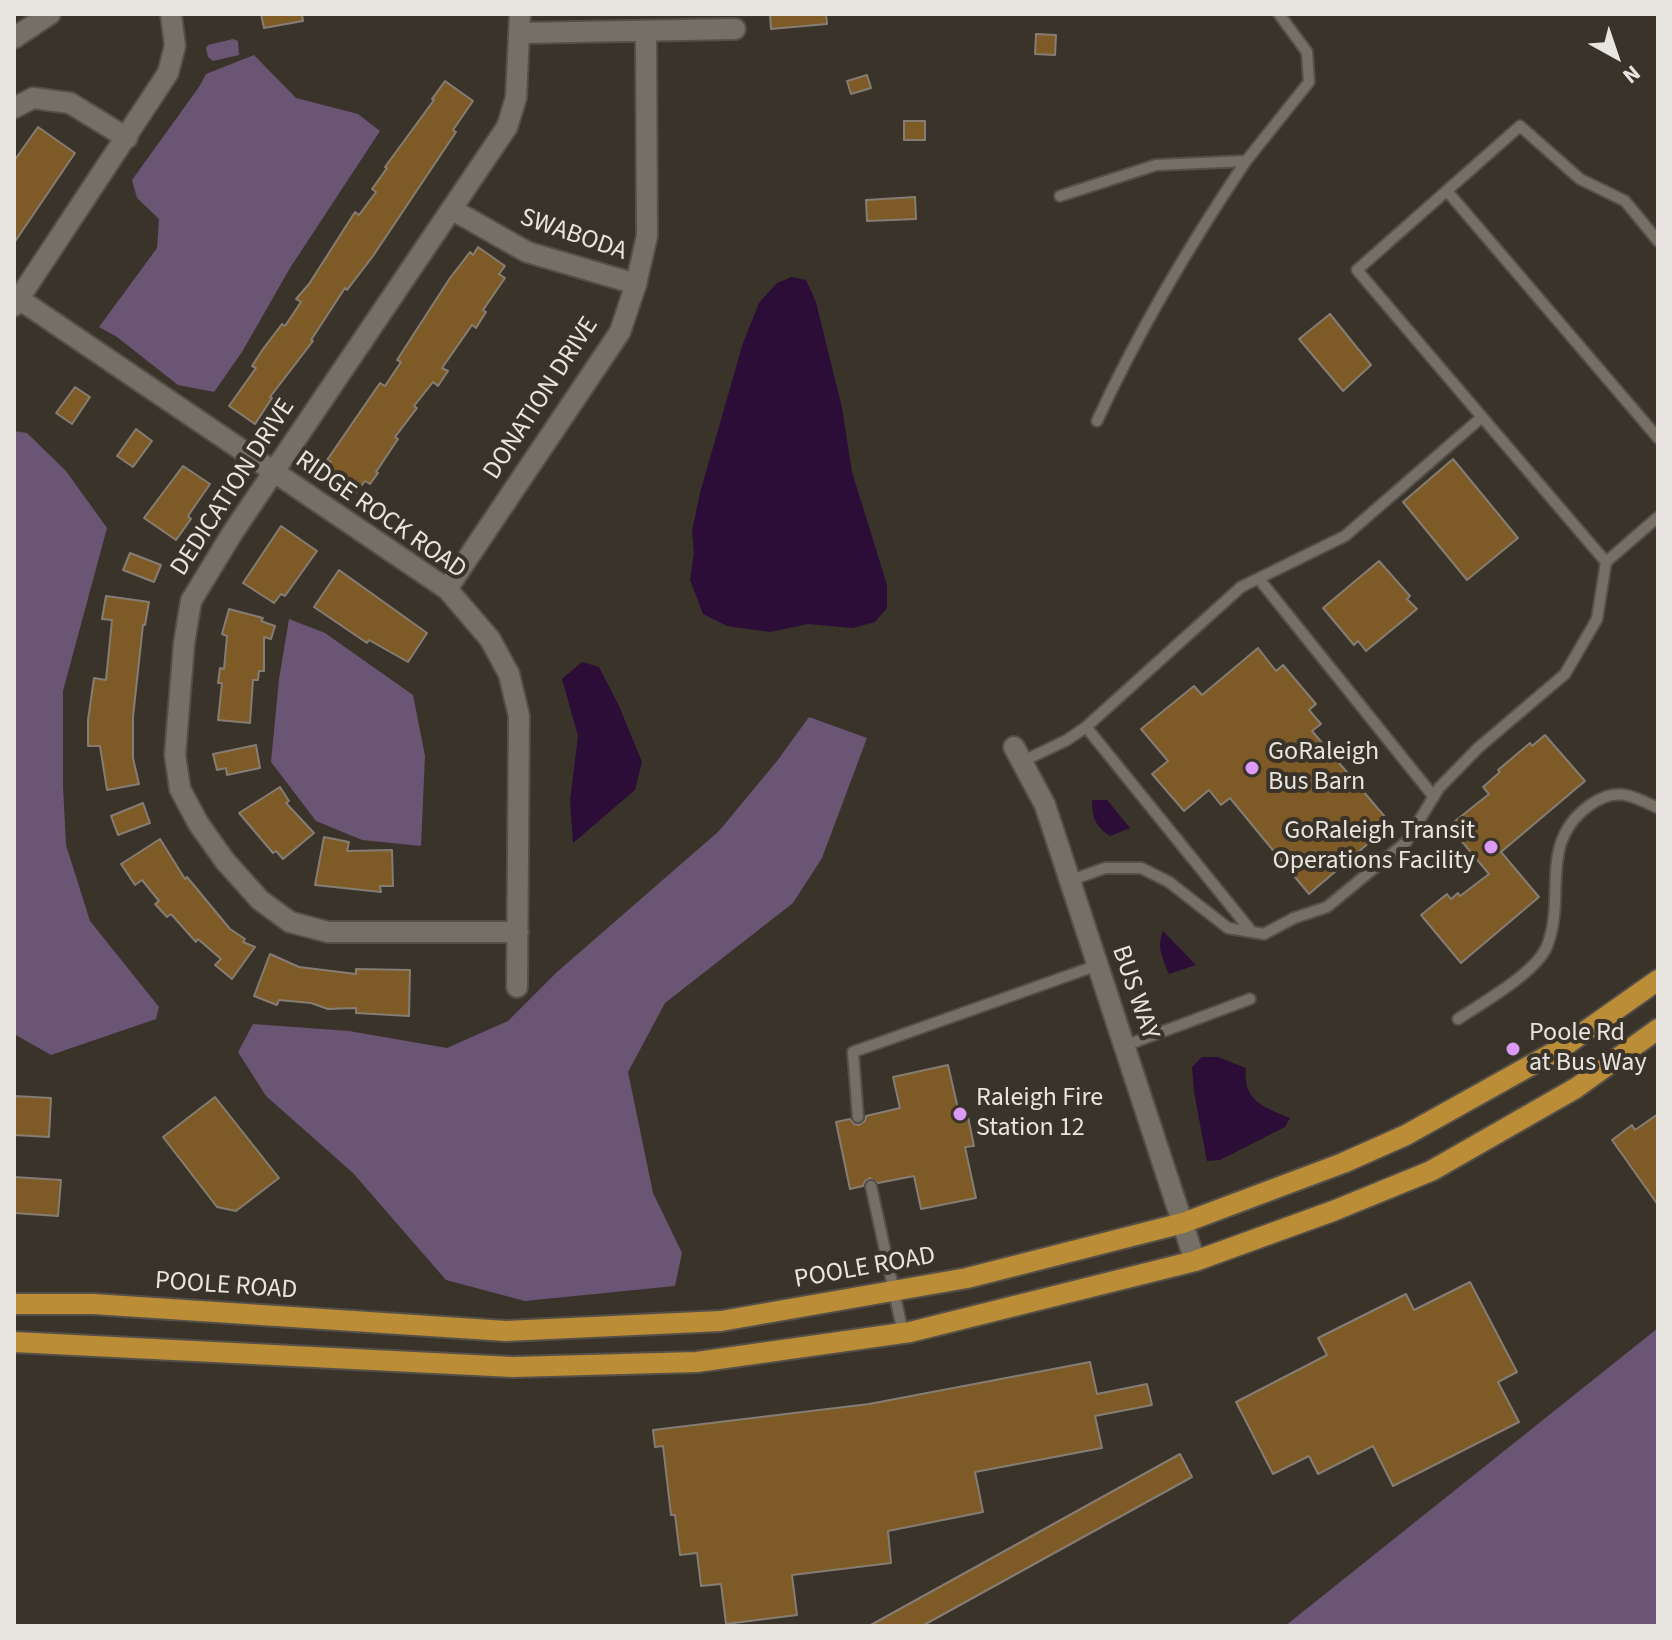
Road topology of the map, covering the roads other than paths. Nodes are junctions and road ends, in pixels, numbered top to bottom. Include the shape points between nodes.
1 (50, 14) edge
2 (171, 14) edge
3 (1279, 14) edge
4 (520, 24) edge
5 (735, 29) dead end
6 (646, 31) junction
7 (14, 38) edge
8 (14, 108) edge
9 (127, 138) junction
10 (1246, 161) junction
11 (1447, 191) junction
12 (1060, 196) dead end
13 (453, 210) junction
14 (1658, 241) edge
15 (636, 284) junction
16 (16, 303) edge
17 (1482, 417) junction
18 (1097, 421) dead end
19 (1658, 438) edge
20 (274, 473) junction
21 (1658, 517) edge
22 (1606, 562) junction
23 (1259, 579) junction
24 (447, 589) junction
25 (1086, 727) junction
26 (1018, 754) joint
27 (1434, 797) junction
28 (1658, 808) edge
29 (1069, 881) junction
30 (518, 932) junction
31 (1252, 932) junction
32 (1098, 965) junction
33 (1658, 980) edge
34 (517, 987) dead end
35 (1250, 999) dead end
36 (1458, 1019) dead end
37 (1658, 1029) edge
38 (1124, 1046) junction
39 (858, 1117) dead end
40 (871, 1186) dead end
41 (1183, 1223) junction
42 (1195, 1261) junction
43 (895, 1290) junction
44 (14, 1304) edge
45 (506, 1331) junction
46 (903, 1333) junction
47 (14, 1342) edge
48 (513, 1367) junction

1 - 7 street
2 - 9 street via 175,46 168,73
3 - 10 lane via 1307,52 1309,82
4 - 6 street
4 - 13 street, DEDICATION DRIVE via 516,98 507,127
5 - 6 street
6 - 15 street, DONATION DRIVE via 647,236
8 - 9 street via 33,98 70,103
9 - 16 street
10 - 12 lane via 1156,165
10 - 18 lane via 1197,235
11 - 14 lane via 1520,126 1580,179 1625,201
11 - 17 lane via 1357,270
11 - 19 lane
13 - 15 street, SWABODA via 527,252
13 - 20 street, DEDICATION DRIVE
15 - 24 street, DONATION DRIVE via 620,332
16 - 20 street, RIDGE ROCK ROAD
17 - 22 lane
17 - 23 lane via 1345,536
20 - 24 street, RIDGE ROCK ROAD
20 - 30 street, DEDICATION DRIVE via 191,601 175,755 180,789 198,823 260,900 290,922 328,932
21 - 22 lane
22 - 27 lane via 1597,619 1565,674 1478,748
23 - 25 lane via 1241,587
23 - 27 lane
24 - 30 street, RIDGE ROCK ROAD via 490,639 509,674 519,716
25 - 26 lane via 1067,740
25 - 31 lane
26 - 29 street, BUS WAY via 1045,805
27 - 31 lane via 1406,842 1327,907 1264,934
28 - 36 lane via 1629,794 1603,795 1576,815 1561,839 1546,948 1522,976
29 - 31 lane via 1105,868 1141,868 1169,882 1228,928
29 - 32 street, BUS WAY
30 - 34 street, RIDGE ROCK ROAD
32 - 38 street, BUS WAY
32 - 39 lane via 853,1052
33 - 41 main road, POOLE ROAD via 1560,1049 1406,1135
35 - 38 lane
37 - 42 main road via 1576,1088 1431,1171
38 - 41 street, BUS WAY
40 - 43 lane
41 - 42 street, BUS WAY
41 - 43 main road, POOLE ROAD via 967,1278
42 - 46 main road
43 - 45 main road, POOLE ROAD via 721,1321
43 - 46 lane
44 - 45 main road, POOLE ROAD via 93,1304
45 - 48 main road
46 - 48 main road via 697,1362
47 - 48 main road

